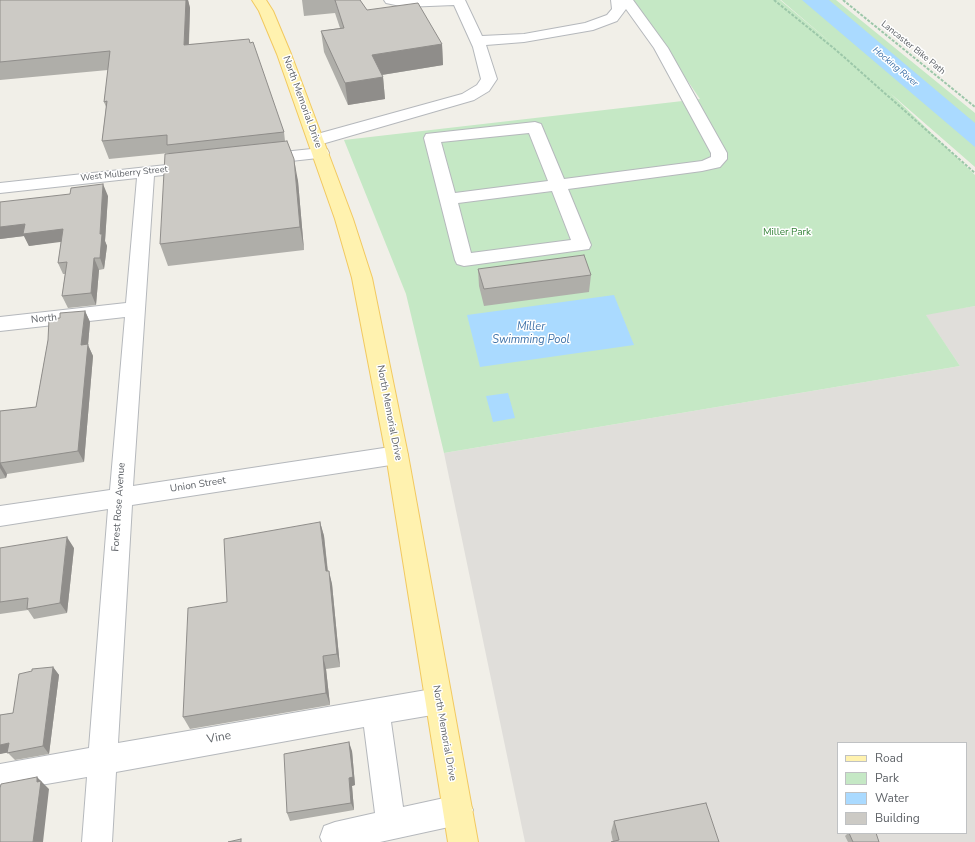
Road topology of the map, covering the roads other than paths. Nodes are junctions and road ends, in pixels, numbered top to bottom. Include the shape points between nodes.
1 (259, 0) edge
2 (391, 0) edge
3 (458, 0) edge
4 (618, 0) edge
5 (624, 0) edge
6 (477, 42) junction
7 (318, 147) junction
8 (247, 161) edge
9 (208, 165) edge
10 (146, 172) junction
11 (558, 185) junction
12 (0, 188) edge
13 (448, 199) junction
14 (135, 309) junction
15 (0, 324) edge
16 (397, 455) junction
17 (120, 498) junction
18 (0, 516) edge
19 (438, 701) junction
20 (376, 711) junction
21 (102, 759) junction
22 (0, 778) edge
23 (458, 810) junction
24 (391, 825) junction
25 (335, 837) dead end
26 (97, 842) edge
27 (463, 842) edge

1 - 7 main road, North Memorial Drive via 284,54
2 - 3 street via 405,3
3 - 6 street
4 - 6 street via 619,9 612,18 588,27 524,38
5 - 11 street via 661,48 719,153 719,159 702,166
6 - 7 street via 489,79 483,88 468,97
7 - 8 street
7 - 16 main road, North Memorial Drive via 362,278
9 - 10 street, West Mulberry Street
10 - 12 street, West Mulberry Street
10 - 14 street, Forest Rose Avenue
11 - 13 street
11 - 13 street via 535,127 432,138
11 - 13 street via 582,245 464,260
14 - 15 street, North
14 - 17 street, Forest Rose Avenue
16 - 17 street, Union Street
16 - 19 main road, North Memorial Drive
17 - 18 street, Union Street
17 - 21 street, Forest Rose Avenue
19 - 20 street, Vine
19 - 23 main road, North Memorial Drive
20 - 21 street, Vine
20 - 24 street
21 - 22 street, Vine
21 - 26 street, Forest Rose Avenue
23 - 24 street
23 - 27 main road, North Memorial Drive
24 - 25 street

